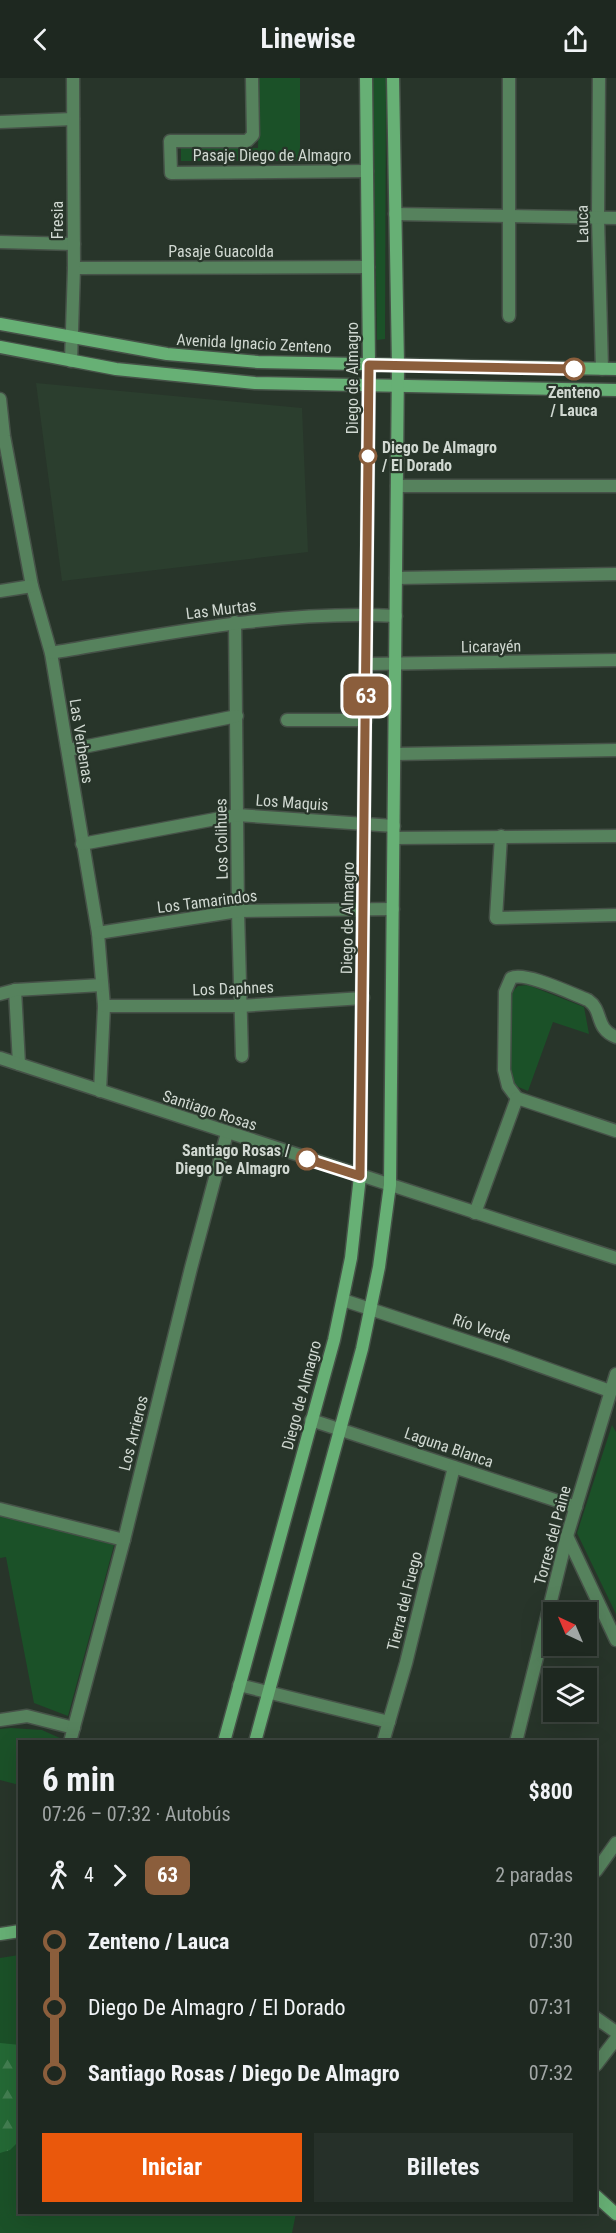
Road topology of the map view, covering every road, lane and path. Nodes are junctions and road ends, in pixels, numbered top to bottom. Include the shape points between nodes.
1 (73, 78) edge
2 (252, 78) edge
3 (366, 78) edge
4 (393, 78) edge
5 (509, 78) edge
6 (599, 78) edge
7 (73, 119) junction
8 (0, 122) edge
9 (367, 171) junction
10 (395, 214) junction
11 (509, 216) junction
12 (598, 218) junction
13 (616, 218) edge
14 (0, 242) edge
15 (74, 244) junction
16 (368, 267) junction
17 (74, 268) junction
18 (509, 316) dead end
19 (0, 324) edge
20 (72, 338) junction
21 (0, 347) edge
22 (71, 361) junction
23 (369, 365) junction
24 (398, 365) junction
25 (602, 369) junction
26 (616, 369) edge
27 (369, 387) junction
28 (398, 387) junction
29 (616, 390) edge
30 (0, 399) edge
31 (1, 425) edge
32 (397, 486) junction
33 (616, 486) edge
34 (616, 574) edge
35 (396, 578) junction
36 (32, 586) junction
37 (0, 591) edge
38 (367, 614) junction
39 (396, 616) junction
40 (235, 622) junction
41 (51, 652) junction
42 (616, 660) edge
43 (367, 664) junction
44 (395, 664) junction
45 (237, 716) junction
46 (287, 720) dead end
47 (366, 720) junction
48 (68, 750) junction
49 (616, 750) edge
50 (395, 754) junction
51 (237, 815) junction
52 (364, 823) junction
53 (394, 832) junction
54 (501, 836) junction
55 (616, 836) edge
56 (82, 844) junction
57 (364, 909) junction
58 (393, 909) junction
59 (238, 911) junction
60 (616, 915) edge
61 (98, 933) junction
62 (102, 985) junction
63 (15, 990) junction
64 (0, 994) edge
65 (363, 998) junction
66 (104, 1006) junction
67 (240, 1006) junction
68 (616, 1037) edge
69 (242, 1056) dead end
70 (0, 1058) edge
71 (19, 1064) junction
72 (100, 1092) junction
73 (517, 1098) junction
74 (616, 1131) edge
75 (228, 1133) junction
76 (360, 1176) junction
77 (390, 1185) junction
78 (475, 1213) junction
79 (616, 1258) edge
80 (343, 1300) junction
81 (371, 1308) junction
82 (616, 1374) edge
83 (609, 1395) junction
84 (616, 1412) edge
85 (311, 1420) junction
86 (340, 1428) junction
87 (454, 1467) junction
88 (576, 1507) junction
89 (0, 1509) edge
90 (567, 1536) junction
91 (124, 1540) junction
92 (616, 1640) edge
93 (239, 1685) junction
94 (269, 1693) junction
95 (0, 1720) edge
96 (389, 1722) junction
97 (74, 1728) junction
98 (71, 1740) edge
99 (225, 1740) edge
100 (256, 1740) edge
101 (384, 1740) edge
102 (516, 1740) edge
103 (616, 1843) edge
104 (597, 1870) edge
105 (18, 1931) edge
106 (0, 1934) edge
107 (597, 2019) edge
108 (616, 2032) edge
109 (616, 2039) edge
110 (597, 2064) edge
111 (597, 2197) edge
112 (616, 2214) edge

1 - 7 street, Fresia
2 - 9 street, Pasaje Diego de Almagro via 253,135 247,141 170,141 171,173
3 - 9 main road, Diego de Almagro
4 - 10 main road
5 - 11 street
6 - 12 street, Lauca
7 - 8 street
7 - 15 street, Fresia
9 - 16 main road, Diego de Almagro
10 - 11 street
10 - 24 main road
11 - 12 street
11 - 18 street
12 - 13 street
12 - 25 street, Lauca
14 - 15 street
15 - 17 street, Fresia
16 - 17 street, Pasaje Guacolda
16 - 23 main road, Diego de Almagro
17 - 20 street, Fresia
19 - 20 main road, Avenida Ignacio Zenteno
20 - 22 street, Fresia
20 - 23 main road, Avenida Ignacio Zenteno via 215,359
21 - 22 main road
22 - 27 main road via 208,380
23 - 24 main road, Avenida Ignacio Zenteno
23 - 27 main road, Diego de Almagro
24 - 25 main road, Avenida Ignacio Zenteno
24 - 28 main road
25 - 26 main road, Avenida Ignacio Zenteno
27 - 28 main road
27 - 38 main road, Diego de Almagro
28 - 29 main road
28 - 32 main road
30 - 31 street, Las Verbenas
31 - 36 street, Las Verbenas
32 - 33 street
32 - 35 main road
34 - 35 street
35 - 39 main road
36 - 37 street
36 - 41 street, Las Verbenas
38 - 39 street, Las Murtas
38 - 40 street, Las Murtas
38 - 43 main road, Diego de Almagro
39 - 44 main road
40 - 41 street, Las Murtas
40 - 45 street, Los Colihues
41 - 48 street, Las Verbenas
42 - 44 street, Licarayén
43 - 44 street, Licarayén
43 - 47 main road, Diego de Almagro
44 - 50 main road
45 - 48 street
45 - 51 street, Los Colihues
46 - 47 street
47 - 52 main road, Diego de Almagro
48 - 56 street, Las Verbenas
49 - 50 street
50 - 53 main road
51 - 52 street, Los Maquis
51 - 56 street, Los Maquis
51 - 59 street, Los Colihues
52 - 53 street, Los Maquis
52 - 57 main road, Diego de Almagro
53 - 54 street, Los Maquis
53 - 58 main road
54 - 55 street, Los Maquis
54 - 60 street via 496,918
56 - 61 street, Las Verbenas
57 - 58 street, Los Tamarindos
57 - 59 street, Los Tamarindos
57 - 65 main road, Diego de Almagro
58 - 77 main road
59 - 61 street, Los Tamarindos
59 - 67 street, Los Colihues
61 - 62 street, Las Verbenas
62 - 63 street
62 - 66 street, Las Verbenas
63 - 64 street
63 - 71 street
65 - 67 street, Los Daphnes
65 - 76 main road, Diego de Almagro
66 - 67 street, Los Daphnes
66 - 72 street, Las Verbenas
67 - 69 street, Los Colihues
68 - 73 street via 603,1029 594,1005 588,1000 531,979 511,978 505,992 504,1070 508,1086
70 - 71 street, Santiago Rosas
71 - 72 street, Santiago Rosas
72 - 75 street, Santiago Rosas
73 - 74 street
73 - 78 street
75 - 76 street, Santiago Rosas
75 - 91 street, Los Arrieros
76 - 77 street, Santiago Rosas
76 - 80 main road, Diego de Almagro
77 - 78 street, Santiago Rosas
77 - 81 main road
78 - 79 street, Santiago Rosas
80 - 81 street, Río Verde
80 - 85 main road, Diego de Almagro
81 - 83 street, Río Verde
81 - 86 main road
82 - 83 street, Torres del Paine
83 - 84 street
83 - 88 street, Torres del Paine
85 - 86 street, Laguna Blanca
85 - 93 main road, Diego de Almagro
86 - 87 street, Laguna Blanca
86 - 94 main road
87 - 88 street, Laguna Blanca
87 - 96 street, Tierra del Fuego
88 - 90 street, Torres del Paine
89 - 91 street
90 - 92 street
90 - 102 street, Torres del Paine
91 - 97 street, Los Arrieros
93 - 94 street
93 - 99 main road, Diego de Almagro
94 - 96 street
94 - 100 main road
95 - 97 street via 27,1716
96 - 101 street, Tierra del Fuego
97 - 98 street, Los Arrieros
103 - 104 street
105 - 106 main road
107 - 108 street
109 - 110 street
111 - 112 main road

